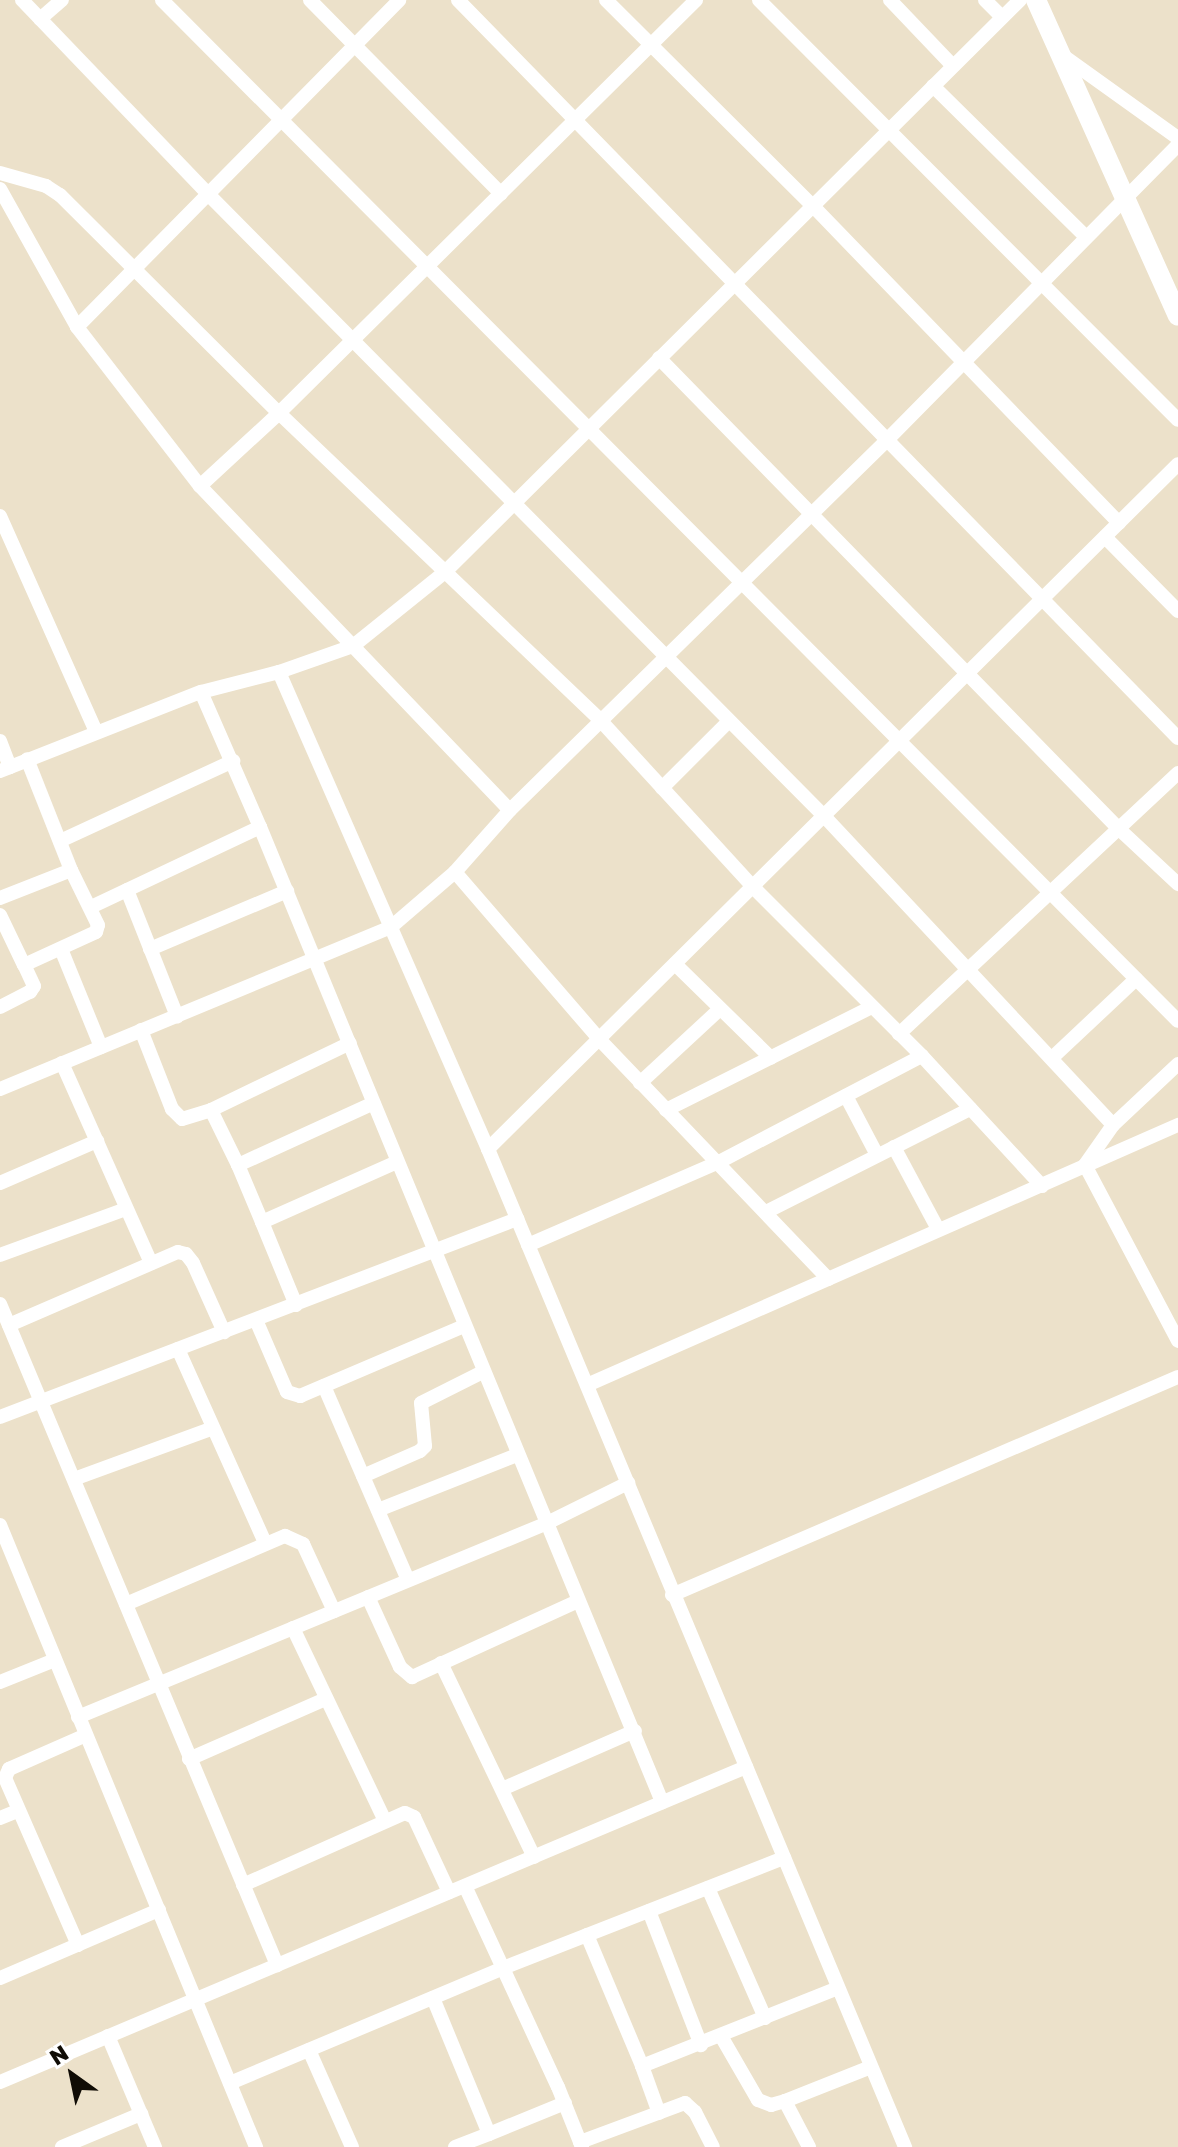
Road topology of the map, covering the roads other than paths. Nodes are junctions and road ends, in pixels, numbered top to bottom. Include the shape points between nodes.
1 (22, 0) edge
2 (62, 0) edge
3 (162, 0) edge
4 (310, 0) edge
5 (399, 0) edge
6 (458, 0) edge
7 (606, 0) edge
8 (696, 0) edge
9 (759, 0) edge
10 (890, 0) edge
11 (985, 0) edge
12 (1020, 0) edge
13 (1036, 0) edge
14 (1002, 17) junction
15 (40, 19) junction
16 (355, 45) junction
17 (651, 45) junction
18 (1059, 52) junction
19 (953, 66) junction
20 (933, 86) junction
21 (281, 119) junction
22 (575, 120) junction
23 (889, 130) junction
24 (1178, 138) edge
25 (1178, 145) edge
26 (0, 173) edge
27 (0, 189) edge
28 (207, 193) junction
29 (501, 194) junction
30 (1124, 199) junction
31 (812, 205) junction
32 (1086, 237) junction
33 (427, 267) junction
34 (131, 269) junction
35 (734, 283) junction
36 (1041, 283) junction
37 (1178, 316) edge
38 (77, 327) junction
39 (353, 339) junction
40 (659, 358) junction
41 (963, 363) junction
42 (279, 413) junction
43 (1178, 420) edge
44 (588, 429) junction
45 (887, 440) junction
46 (1178, 464) edge
47 (200, 486) junction
48 (514, 504) junction
49 (813, 512) junction
50 (0, 516) edge
51 (1119, 523) junction
52 (1105, 537) junction
53 (445, 572) junction
54 (741, 583) junction
55 (1043, 599) junction
56 (1178, 611) edge
57 (353, 646) junction
58 (665, 658) junction
59 (279, 672) junction
60 (969, 672) junction
61 (201, 692) junction
62 (601, 721) junction
63 (729, 721) junction
64 (96, 732) junction
65 (1178, 738) edge
66 (0, 741) edge
67 (899, 741) junction
68 (27, 759) junction
69 (233, 761) junction
70 (5, 769) edge
71 (1178, 773) edge
72 (662, 788) junction
73 (510, 810) junction
74 (824, 816) junction
75 (260, 827) junction
76 (1119, 829) junction
77 (60, 841) junction
78 (71, 870) junction
79 (455, 872) junction
80 (1178, 884) edge
81 (753, 887) junction
82 (127, 890) junction
83 (287, 891) junction
84 (1051, 893) junction
85 (0, 898) edge
86 (91, 907) junction
87 (0, 915) edge
88 (391, 927) junction
89 (61, 949) junction
90 (150, 949) junction
91 (316, 958) junction
92 (675, 964) junction
93 (24, 965) junction
94 (971, 970) junction
95 (1136, 979) junction
96 (0, 1007) edge
97 (872, 1007) junction
98 (720, 1009) junction
99 (177, 1016) junction
100 (1178, 1021) edge
101 (141, 1030) junction
102 (899, 1034) junction
103 (599, 1039) junction
104 (350, 1043) junction
105 (101, 1047) junction
106 (922, 1056) junction
107 (1053, 1057) junction
108 (771, 1058) junction
109 (62, 1063) junction
110 (1178, 1064) edge
111 (640, 1083) junction
112 (0, 1089) edge
113 (846, 1096) junction
114 (374, 1103) junction
115 (970, 1109) junction
116 (211, 1110) junction
117 (666, 1110) junction
118 (1113, 1125) junction
119 (1178, 1125) edge
120 (97, 1141) junction
121 (894, 1147) junction
122 (488, 1149) junction
123 (877, 1155) junction
124 (397, 1162) junction
125 (719, 1162) junction
126 (238, 1165) junction
127 (1085, 1165) junction
128 (0, 1183) edge
129 (1042, 1186) junction
130 (126, 1209) junction
131 (766, 1212) junction
132 (517, 1219) junction
133 (262, 1222) junction
134 (938, 1229) junction
135 (528, 1245) junction
136 (434, 1253) junction
137 (0, 1255) edge
138 (151, 1263) junction
139 (828, 1279) junction
140 (0, 1304) edge
141 (296, 1305) junction
142 (256, 1320) junction
143 (9, 1325) junction
144 (464, 1326) junction
145 (224, 1332) junction
146 (1178, 1341) edge
147 (178, 1349) junction
148 (483, 1372) junction
149 (1178, 1377) edge
150 (587, 1385) junction
151 (324, 1386) junction
152 (40, 1402) junction
153 (0, 1417) edge
154 (213, 1428) junction
155 (517, 1455) junction
156 (363, 1476) junction
157 (74, 1479) junction
158 (628, 1483) junction
159 (378, 1510) junction
160 (545, 1524) junction
161 (0, 1525) edge
162 (265, 1543) junction
163 (408, 1580) junction
164 (672, 1595) junction
165 (368, 1597) junction
166 (578, 1601) junction
167 (126, 1604) junction
168 (334, 1611) junction
169 (293, 1628) junction
170 (55, 1660) junction
171 (441, 1663) junction
172 (0, 1682) edge
173 (158, 1684) junction
174 (326, 1699) junction
175 (78, 1717) junction
176 (635, 1731) junction
177 (86, 1735) junction
178 (189, 1759) junction
179 (746, 1767) junction
180 (502, 1789) junction
181 (662, 1802) junction
182 (17, 1811) junction
183 (0, 1818) edge
184 (385, 1821) junction
185 (534, 1857) junction
186 (784, 1858) junction
187 (243, 1885) junction
188 (465, 1886) junction
189 (708, 1888) junction
190 (449, 1892) junction
191 (159, 1910) junction
192 (649, 1911) junction
193 (587, 1935) junction
194 (78, 1945) junction
195 (277, 1965) junction
196 (503, 1968) junction
197 (0, 1978) edge
198 (838, 1988) junction
199 (433, 1998) junction
200 (195, 2000) junction
201 (765, 2018) junction
202 (108, 2036) junction
203 (721, 2036) junction
204 (701, 2045) junction
205 (309, 2050) junction
206 (642, 2066) junction
207 (871, 2067) junction
208 (0, 2082) edge
209 (230, 2083) junction
210 (785, 2101) junction
211 (565, 2103) junction
212 (659, 2113) junction
213 (141, 2114) junction
214 (489, 2134) junction
215 (581, 2145) edge
216 (62, 2147) edge
217 (155, 2147) edge
218 (256, 2147) edge
219 (352, 2147) edge
220 (455, 2147) edge
221 (713, 2147) edge
222 (809, 2147) edge
223 (905, 2147) edge

1 - 15 street
2 - 15 street
3 - 21 street
4 - 16 street
5 - 16 street
6 - 22 street
7 - 17 street
8 - 17 street
9 - 23 street
10 - 19 street
11 - 14 street
12 - 14 street
13 - 18 street
14 - 19 street
15 - 28 street
16 - 21 street
16 - 29 street
17 - 22 street
17 - 31 street
18 - 24 street
18 - 30 street
19 - 20 street
20 - 23 street
20 - 32 street
21 - 28 street
21 - 33 street
22 - 29 street
22 - 35 street
23 - 31 street
23 - 36 street
25 - 30 street
26 - 34 street via 60,195
27 - 38 street
28 - 34 street
28 - 39 street
29 - 33 street
30 - 32 street
30 - 37 street
31 - 35 street
31 - 41 street
32 - 36 street
33 - 39 street
33 - 44 street
34 - 38 street
34 - 42 street
35 - 40 street
35 - 45 street
36 - 41 street
36 - 43 street
38 - 47 street
39 - 42 street
39 - 48 street
40 - 44 street
40 - 49 street
41 - 45 street
41 - 51 street
42 - 47 street
42 - 53 street
44 - 48 street
44 - 54 street
45 - 49 street
45 - 55 street
46 - 51 street
47 - 57 street
48 - 53 street
48 - 58 street
49 - 54 street
49 - 60 street
50 - 64 street
51 - 52 street
52 - 55 street
52 - 56 street
53 - 57 street
53 - 62 street
54 - 58 street
54 - 67 street
55 - 60 street
55 - 65 street
57 - 59 street
57 - 73 street
58 - 62 street
58 - 63 street
59 - 61 street
59 - 88 street
60 - 67 street
60 - 76 street
61 - 64 street
61 - 69 street
62 - 72 street
62 - 73 street
63 - 72 street
63 - 74 street
64 - 68 street
66 - 70 street
67 - 74 street
67 - 84 street
68 - 70 street
68 - 77 street
69 - 75 street
69 - 77 street
71 - 76 street
72 - 81 street
73 - 79 street
74 - 81 street
74 - 94 street
75 - 82 street
75 - 83 street
76 - 80 street
76 - 84 street
77 - 78 street
78 - 85 street
78 - 86 street
79 - 88 street
79 - 103 street
81 - 92 street
81 - 97 street
82 - 86 street
82 - 90 street
83 - 90 street
83 - 91 street
84 - 94 street
84 - 95 street
86 - 89 street via 96,932
87 - 93 street
88 - 91 street
88 - 122 street
89 - 93 street
89 - 105 street
90 - 99 street
91 - 99 street
91 - 104 street
92 - 98 street
92 - 103 street
93 - 96 street via 34,986
94 - 102 street
94 - 107 street
95 - 100 street
95 - 107 street
97 - 102 street
97 - 108 street
98 - 108 street
98 - 111 street
99 - 101 street
101 - 105 street
101 - 116 street via 177,1115 182,1119
102 - 106 street
103 - 111 street
103 - 122 street
104 - 114 street
104 - 116 street
105 - 109 street
106 - 113 street
106 - 115 street
107 - 118 street
108 - 117 street
109 - 112 street
109 - 120 street
110 - 118 street
111 - 117 street
113 - 123 street
113 - 125 street
114 - 124 street
114 - 126 street
115 - 121 street
115 - 129 street
116 - 126 street
117 - 125 street
118 - 127 street
119 - 127 street
120 - 128 street
120 - 130 street
121 - 123 street
121 - 134 street
122 - 132 street
123 - 131 street
124 - 133 street
124 - 136 street
125 - 131 street
125 - 135 street
126 - 133 street
127 - 129 street
127 - 146 street
129 - 134 street
130 - 137 street
130 - 138 street
131 - 139 street
132 - 135 street
132 - 136 street
133 - 141 street
134 - 139 street
135 - 150 street
136 - 141 street
136 - 144 street
138 - 143 street
138 - 145 street via 186,1254
139 - 150 street
140 - 143 street
141 - 142 street
142 - 145 street
142 - 151 street via 287,1392 300,1396
143 - 152 street
144 - 148 street
144 - 151 street
145 - 147 street
147 - 152 street
147 - 154 street
148 - 155 street
148 - 156 street via 421,1403 425,1446 420,1451
149 - 164 street
150 - 158 street
151 - 156 street
152 - 153 street
152 - 157 street
154 - 157 street
154 - 162 street
155 - 159 street
155 - 160 street
156 - 159 street
157 - 167 street
158 - 160 street
158 - 164 street
159 - 163 street
160 - 163 street
160 - 166 street
161 - 170 street
162 - 167 street
162 - 168 street via 285,1536 303,1544
163 - 165 street
164 - 179 street
165 - 168 street
165 - 171 street via 405,1674 412,1677
166 - 171 street
166 - 176 street
167 - 173 street
168 - 169 street
169 - 173 street
169 - 174 street
170 - 172 street
170 - 175 street
171 - 180 street
173 - 175 street
173 - 178 street
174 - 178 street
174 - 184 street
175 - 177 street
176 - 180 street
176 - 181 street
177 - 182 street via 6,1772
177 - 191 street
178 - 187 street
179 - 181 street
179 - 186 street
180 - 185 street
181 - 185 street
182 - 183 street
182 - 194 street
184 - 187 street
184 - 190 street via 405,1813 414,1817
185 - 188 street
186 - 189 street
186 - 198 street
187 - 195 street
188 - 190 street
188 - 196 street
189 - 192 street
189 - 201 street
190 - 195 street
191 - 194 street
191 - 200 street
192 - 193 street
192 - 204 street
193 - 196 street
193 - 206 street
194 - 197 street
195 - 200 street
196 - 199 street
196 - 211 street
198 - 201 street
198 - 207 street
199 - 205 street
199 - 214 street
200 - 202 street
200 - 209 street
201 - 203 street
202 - 208 street
202 - 213 street
203 - 204 street
203 - 210 street via 758,2100 771,2105
204 - 206 street
205 - 209 street
205 - 219 street
206 - 212 street
207 - 210 street
207 - 223 street
209 - 218 street
210 - 222 street
211 - 214 street
211 - 215 street
212 - 215 street
212 - 221 street via 685,2103
213 - 216 street
213 - 217 street
214 - 220 street

